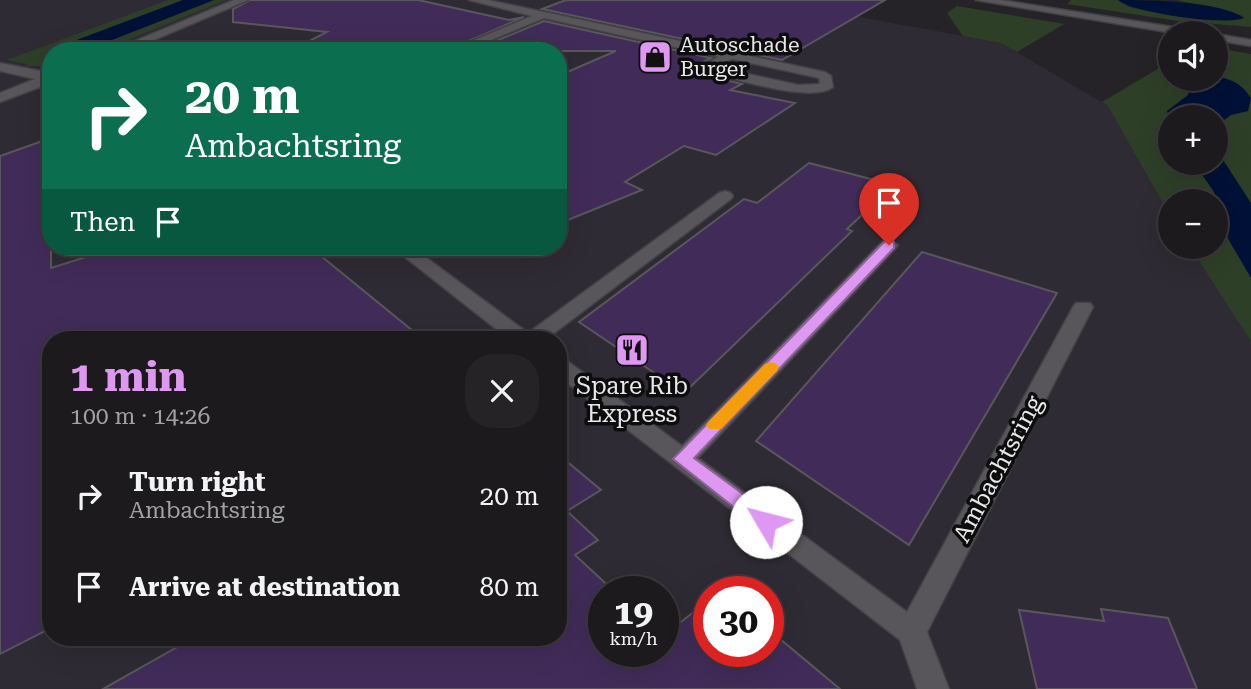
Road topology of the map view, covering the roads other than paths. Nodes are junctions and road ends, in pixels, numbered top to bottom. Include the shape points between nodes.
1 (243, 0) edge
2 (474, 0) edge
3 (981, 0) edge
4 (543, 15) junction
5 (1158, 28) edge
6 (1228, 39) edge
7 (139, 42) edge
8 (476, 42) edge
9 (1251, 43) edge
10 (731, 55) junction
11 (0, 67) edge
12 (42, 76) edge
13 (42, 81) edge
14 (0, 98) edge
15 (725, 196) dead end
16 (889, 245) dead end
17 (413, 256) edge
18 (1083, 307) dead end
19 (512, 331) edge
20 (543, 331) edge
21 (567, 372) edge
22 (682, 459) junction
23 (912, 632) junction
24 (933, 689) edge

1 - 7 street
2 - 4 street
3 - 5 street
4 - 8 street
4 - 10 street
6 - 9 street
10 - 10 street via 706,68 798,89 827,87 825,76
11 - 12 street
13 - 14 street
15 - 20 street
16 - 22 street
17 - 19 street
18 - 23 street, Ambachtsring
21 - 22 street
22 - 23 street
23 - 24 street

